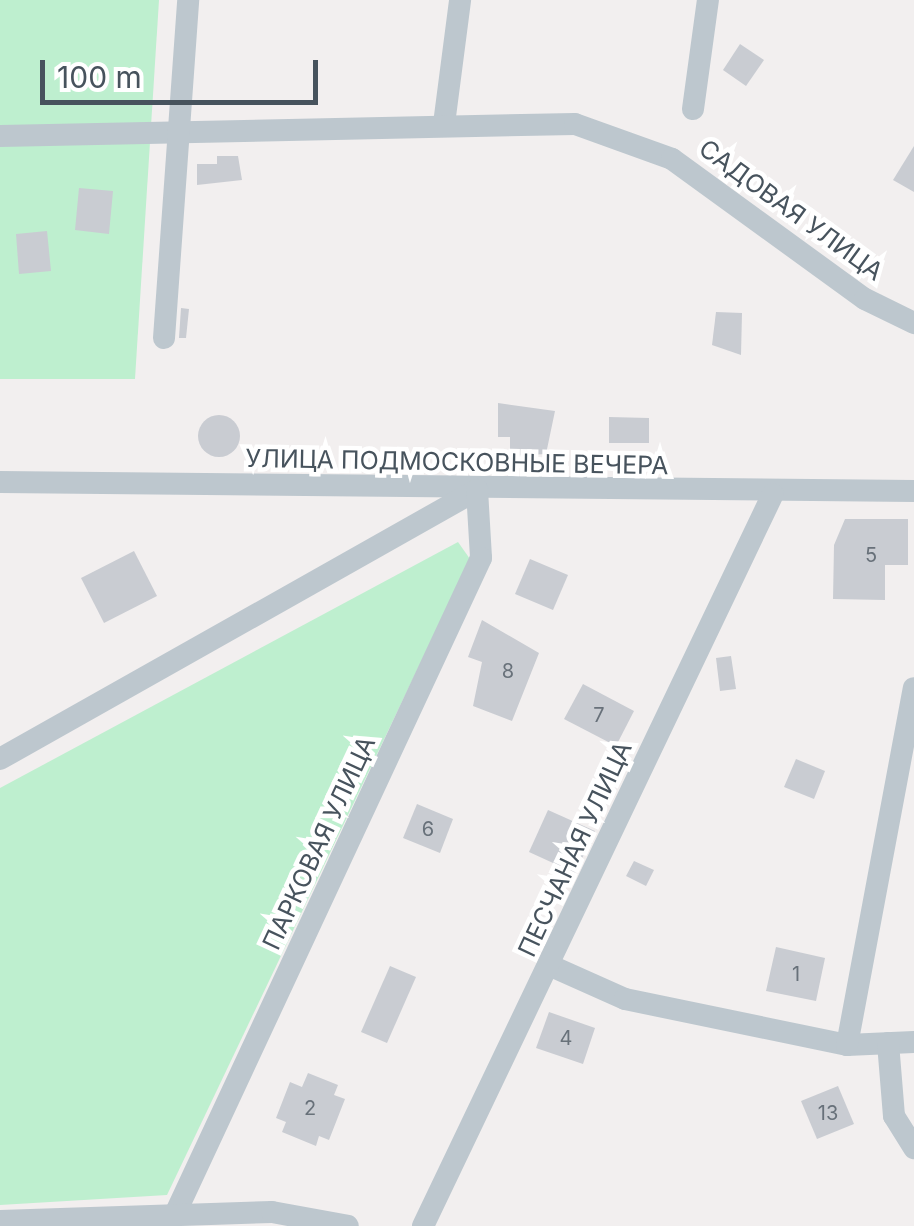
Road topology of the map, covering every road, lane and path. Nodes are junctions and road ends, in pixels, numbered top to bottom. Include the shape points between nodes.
1 (188, 0) edge
2 (460, 0) edge
3 (708, 0) edge
4 (694, 109) dead end
5 (444, 124) junction
6 (166, 126) junction
7 (0, 136) edge
8 (914, 323) edge
9 (164, 338) dead end
10 (0, 482) edge
11 (477, 490) junction
12 (914, 491) edge
13 (773, 494) junction
14 (914, 688) edge
15 (0, 760) edge
16 (551, 966) junction
17 (914, 1042) edge
18 (888, 1043) junction
19 (847, 1045) junction
20 (914, 1148) edge
21 (176, 1212) junction
22 (0, 1221) edge
23 (348, 1226) edge
24 (424, 1226) edge

1 - 6 street
2 - 5 street
3 - 4 street
5 - 6 street, САДОВАЯ УЛИЦА
5 - 8 street, САДОВАЯ УЛИЦА via 575,124 672,159 865,299
6 - 7 street, САДОВАЯ УЛИЦА
6 - 9 street
10 - 11 street, УЛИЦА ПОДМОСКОВНЫЕ ВЕЧЕРА
11 - 13 street, УЛИЦА ПОДМОСКОВНЫЕ ВЕЧЕРА
11 - 15 street
11 - 21 street, ПАРКОВАЯ УЛИЦА via 481,558
12 - 13 street, УЛИЦА ПОДМОСКОВНЫЕ ВЕЧЕРА
13 - 16 street, ПЕСЧАНАЯ УЛИЦА
14 - 19 street
16 - 19 street via 625,999
16 - 24 street, ПЕСЧАНАЯ УЛИЦА
17 - 18 street
18 - 19 street
18 - 20 street via 894,1116
21 - 22 street
21 - 23 street via 272,1212

